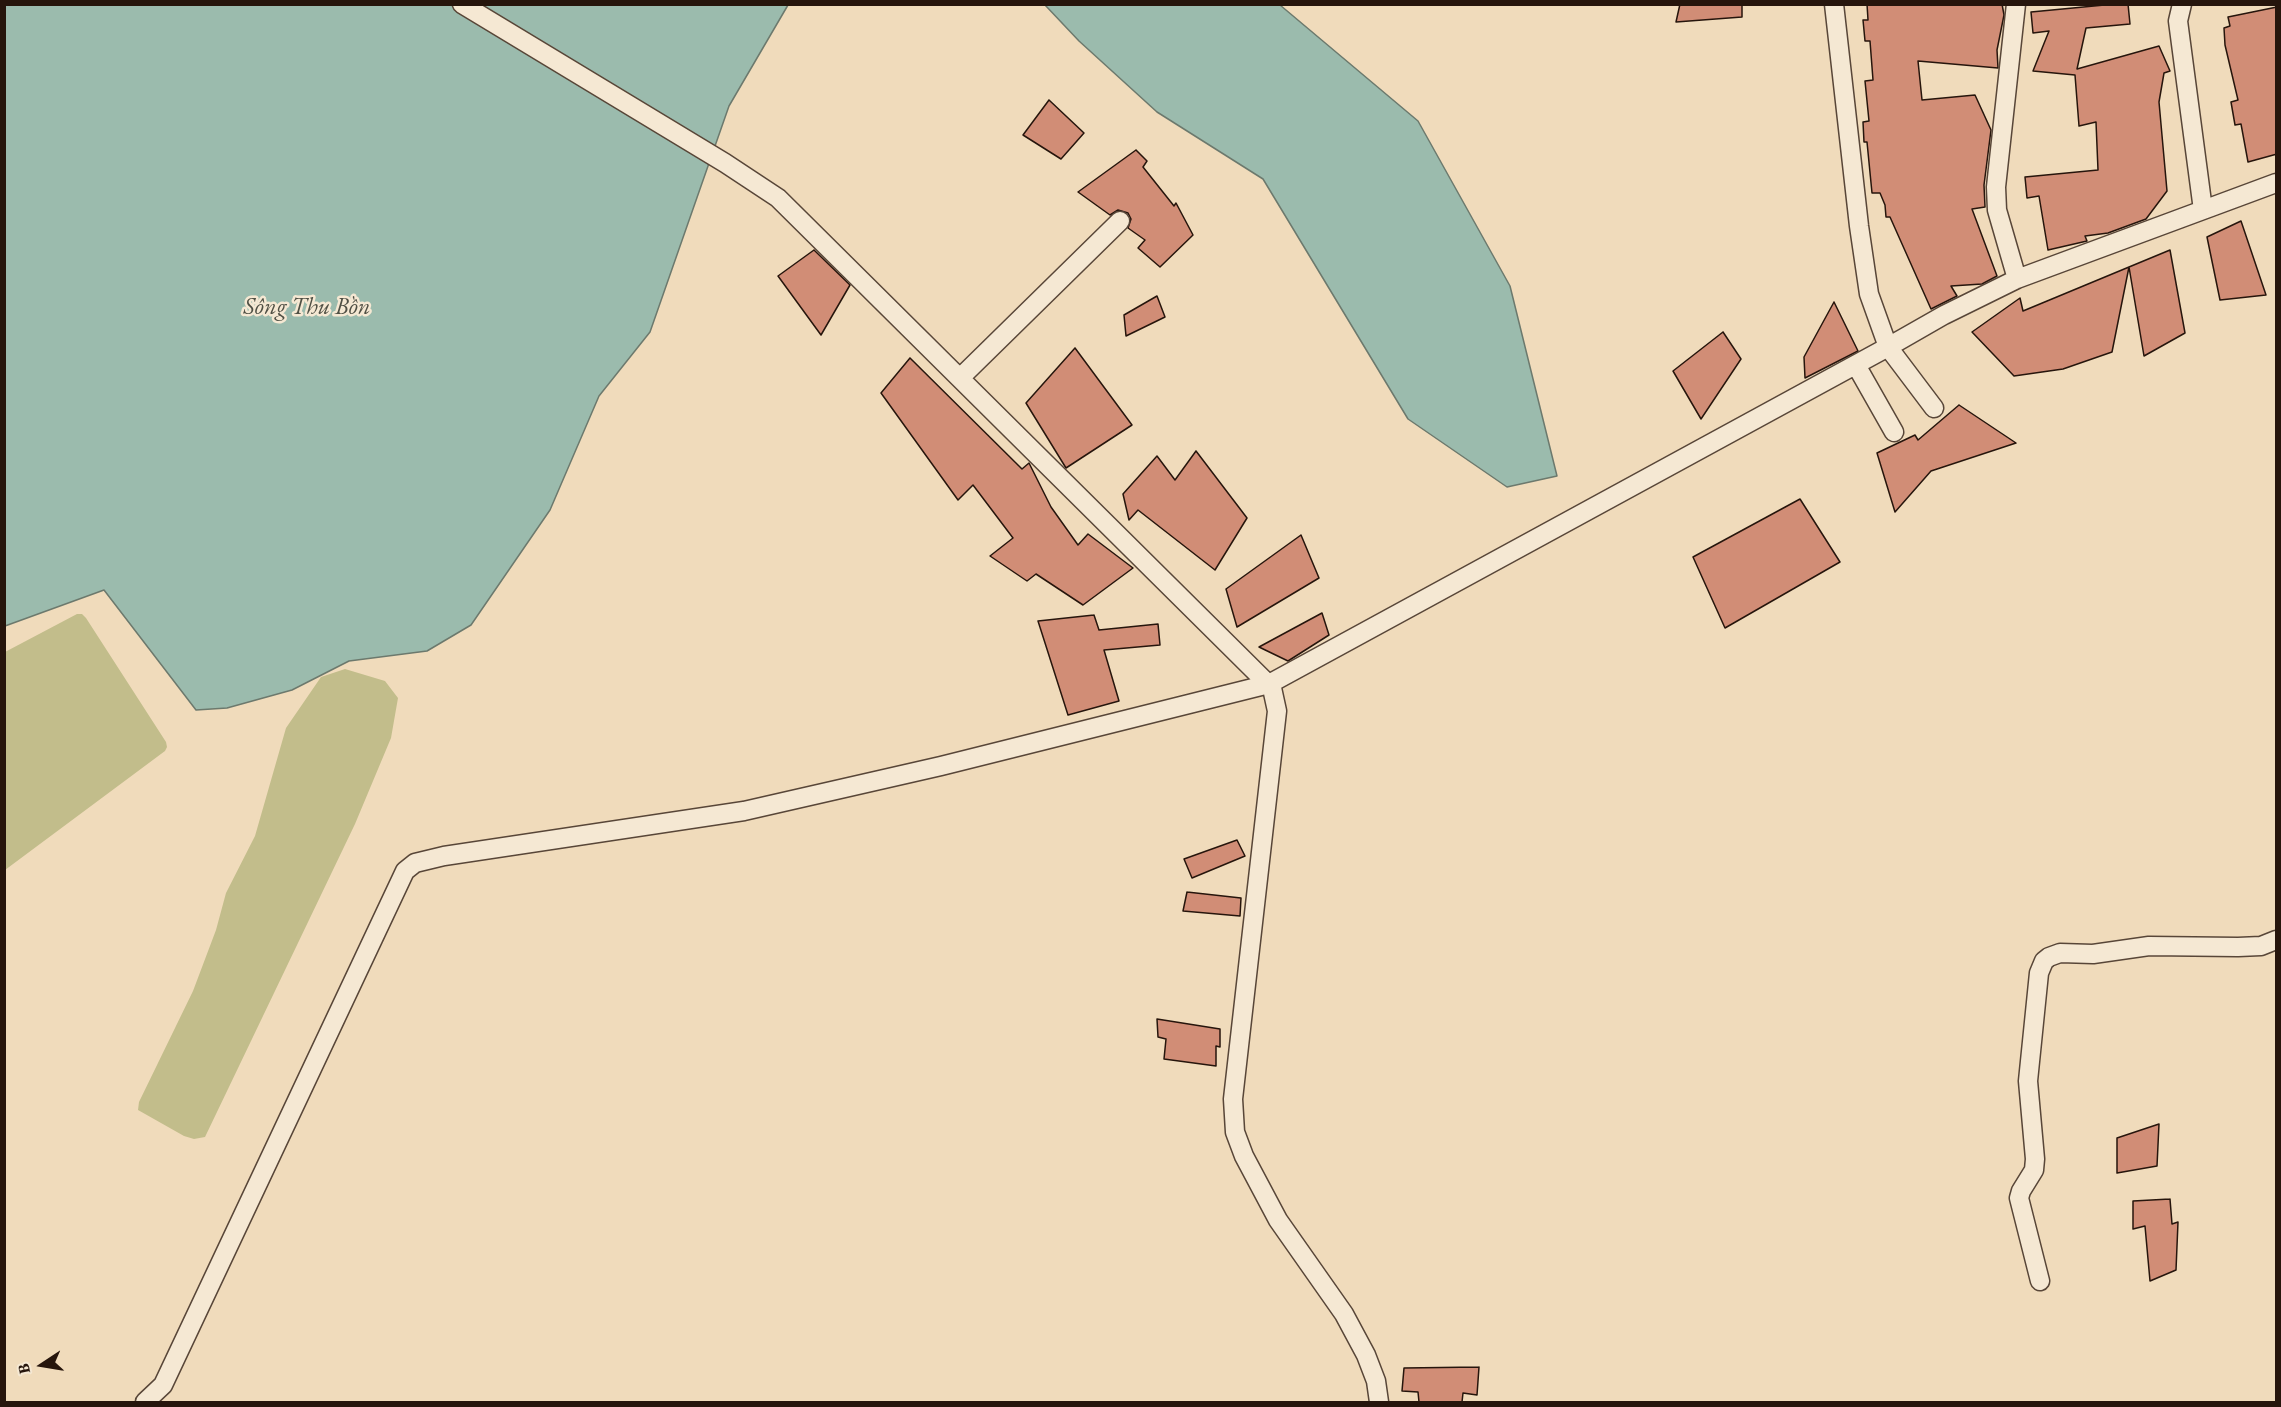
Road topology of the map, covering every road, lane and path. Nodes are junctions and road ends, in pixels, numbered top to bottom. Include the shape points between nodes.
1 (462, 4) edge
2 (1834, 4) edge
3 (2016, 4) edge
4 (2176, 7) edge
5 (2277, 183) edge
6 (2203, 210) junction
7 (1120, 221) dead end
8 (2017, 279) junction
9 (1888, 347) junction
10 (1856, 365) junction
11 (960, 378) junction
12 (1934, 408) dead end
13 (1894, 432) dead end
14 (1269, 684) junction
15 (2277, 940) edge
16 (2040, 1281) dead end
17 (145, 1402) edge
18 (1379, 1402) edge

1 - 11 street via 778,198
2 - 9 street via 1867,283
3 - 8 street via 1996,187 1997,210
4 - 6 street
5 - 6 street
6 - 8 street
7 - 11 street
8 - 9 street
9 - 10 street
9 - 12 street
10 - 13 street
10 - 14 street
11 - 14 street
14 - 17 street via 744,811 415,863 405,871 163,1385
14 - 18 street via 1277,711 1233,1099 1235,1131 1278,1220 1344,1314 1366,1355
15 - 16 street via 2261,946 2149,946 2093,954 2060,953 2044,961 2039,973 2028,1081 2034,1170 2019,1198

